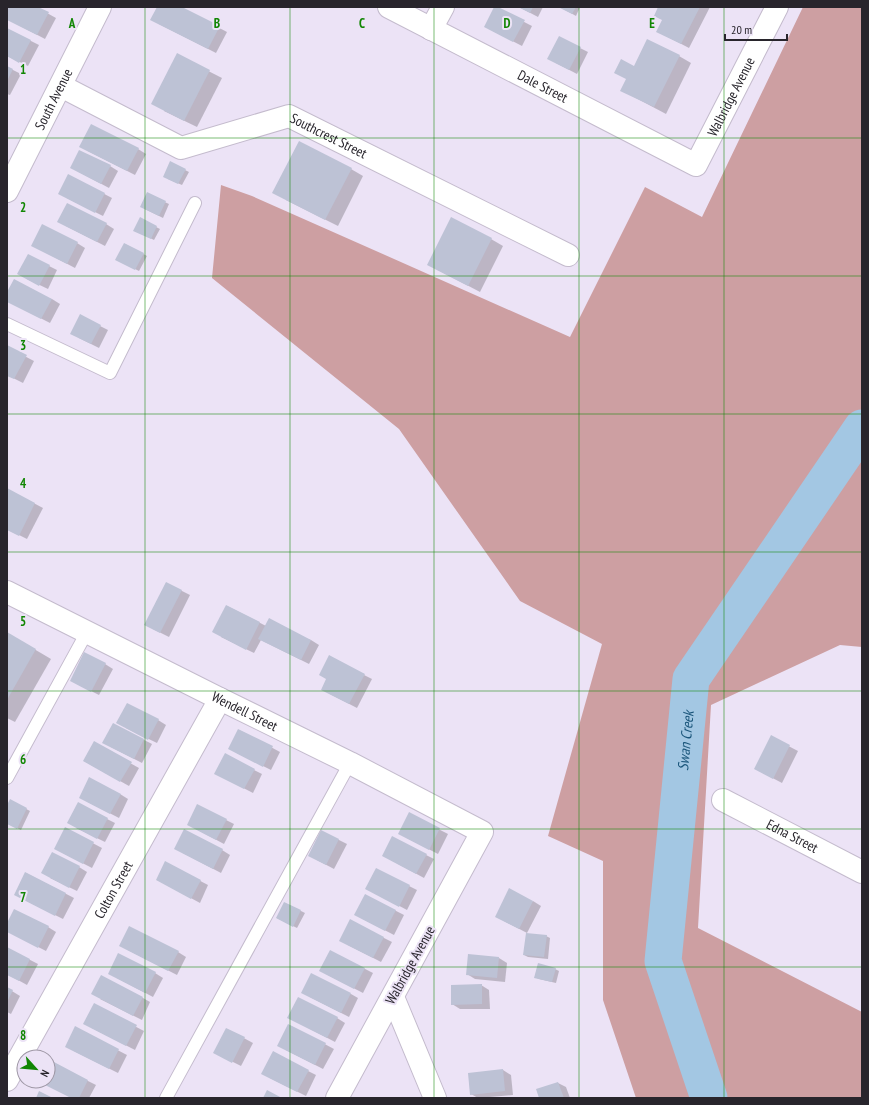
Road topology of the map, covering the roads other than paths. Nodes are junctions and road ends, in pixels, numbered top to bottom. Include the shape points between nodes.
1 (100, 7) edge
2 (389, 7) edge
3 (442, 7) edge
4 (777, 7) edge
5 (431, 29) junction
6 (62, 86) junction
7 (696, 165) joint
8 (7, 191) edge
9 (195, 203) dead end
10 (568, 255) dead end
11 (7, 324) edge
12 (7, 592) edge
13 (87, 632) junction
14 (220, 699) junction
15 (350, 763) junction
16 (7, 778) edge
17 (723, 800) dead end
18 (482, 832) joint
19 (862, 872) edge
20 (393, 997) junction
21 (7, 1080) edge
22 (166, 1098) edge
23 (337, 1098) edge
24 (435, 1098) edge

1 - 6 street, South Avenue
2 - 5 street, Dale Street
3 - 5 street
4 - 7 street, Walbridge Avenue
5 - 7 street, Dale Street
6 - 8 street, South Avenue
6 - 10 street, Southcrest Street via 181,148 289,116
9 - 11 lane via 110,373
12 - 13 street, Wendell Street
13 - 14 street, Wendell Street
13 - 16 lane
14 - 15 street, Wendell Street
14 - 21 street, Colton Street
15 - 18 street, Wendell Street
15 - 22 lane
17 - 19 street, Edna Street
18 - 20 street, Walbridge Avenue
20 - 23 street, Walbridge Avenue
20 - 24 street

